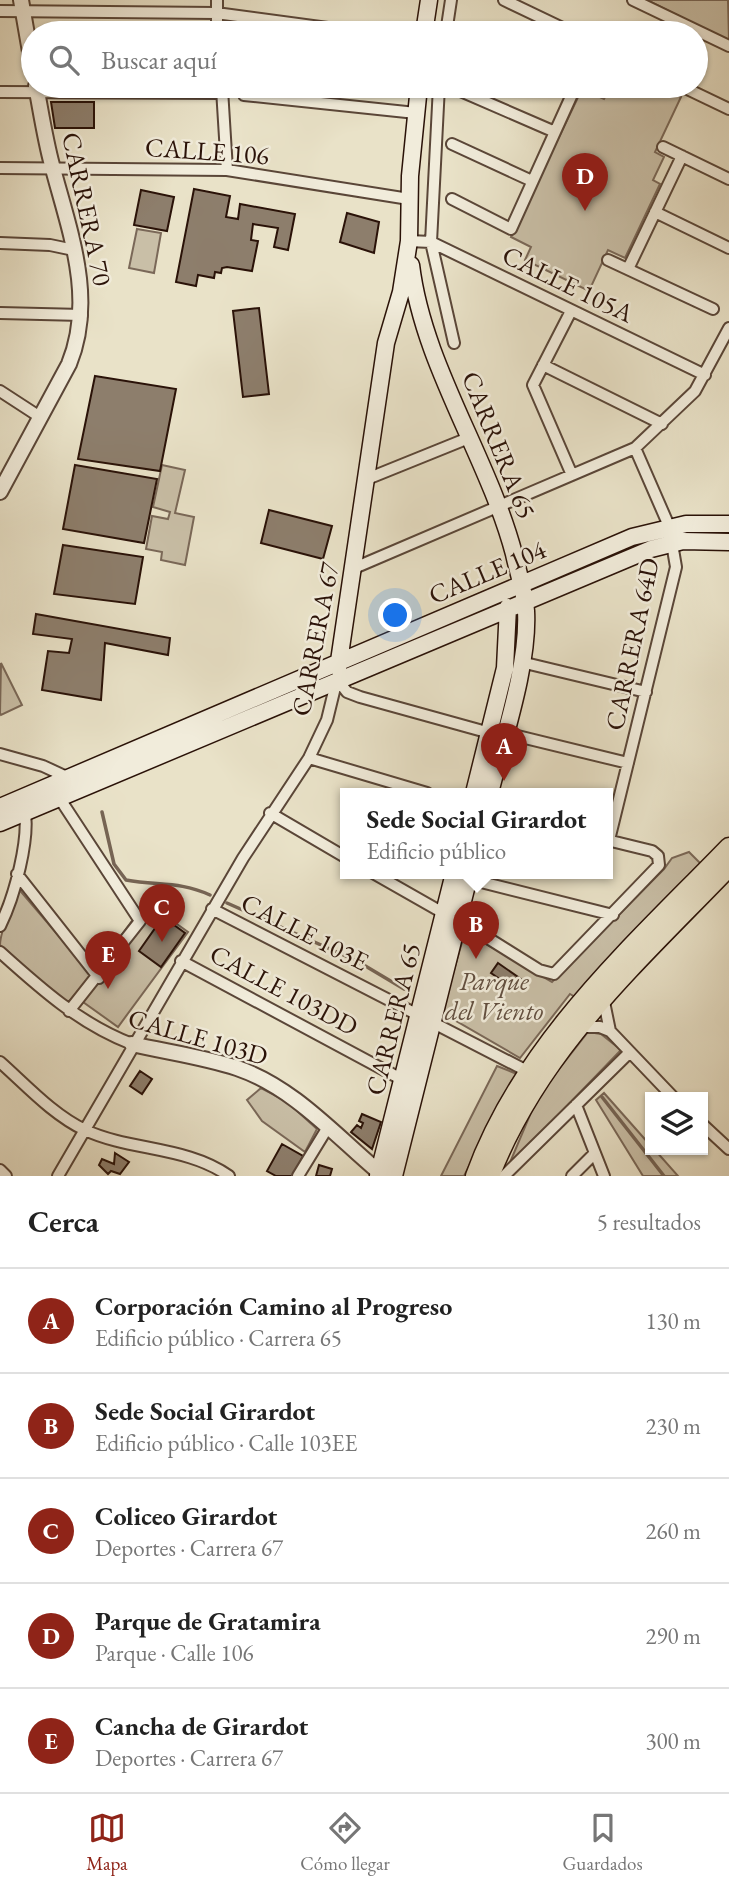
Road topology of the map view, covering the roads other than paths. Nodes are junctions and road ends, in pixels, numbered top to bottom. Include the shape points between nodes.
1 (217, 0) edge
2 (429, 0) edge
3 (452, 0) edge
4 (504, 0) edge
5 (633, 0) edge
6 (22, 6) edge
7 (0, 11) edge
8 (216, 13) junction
9 (216, 21) edge
10 (276, 21) edge
11 (426, 21) edge
12 (448, 21) edge
13 (548, 21) edge
14 (677, 21) edge
15 (708, 36) edge
16 (729, 46) edge
17 (21, 90) edge
18 (0, 92) edge
19 (39, 98) edge
20 (223, 98) edge
21 (273, 98) edge
22 (418, 98) edge
23 (438, 98) edge
24 (477, 98) edge
25 (567, 98) edge
26 (706, 98) edge
27 (729, 109) edge
28 (416, 113) junction
29 (555, 132) junction
30 (452, 144) dead end
31 (663, 146) dead end
32 (681, 156) junction
33 (0, 168) edge
34 (53, 168) junction
35 (227, 170) junction
36 (729, 179) edge
37 (532, 181) junction
38 (409, 199) junction
39 (452, 199) dead end
40 (655, 212) junction
41 (409, 242) junction
42 (0, 243) edge
43 (430, 243) junction
44 (729, 248) edge
45 (74, 250) junction
46 (608, 260) dead end
47 (628, 269) junction
48 (713, 309) dead end
49 (571, 310) junction
50 (0, 313) edge
51 (82, 315) junction
52 (729, 328) edge
53 (454, 343) dead end
54 (543, 365) junction
55 (705, 375) junction
56 (0, 391) edge
57 (40, 417) junction
58 (662, 424) junction
59 (471, 437) junction
60 (635, 448) junction
61 (4, 475) edge
62 (572, 475) junction
63 (367, 479) junction
64 (0, 492) edge
65 (500, 506) junction
66 (729, 524) edge
67 (669, 526) junction
68 (729, 541) edge
69 (674, 542) junction
70 (352, 569) junction
71 (524, 592) junction
72 (507, 599) junction
73 (339, 662) junction
74 (521, 662) junction
75 (337, 679) junction
76 (646, 692) junction
77 (497, 733) junction
78 (0, 754) edge
79 (309, 758) junction
80 (628, 763) junction
81 (71, 779) junction
82 (410, 788) edge
83 (476, 788) edge
84 (491, 788) edge
85 (60, 799) junction
86 (0, 807) edge
87 (24, 807) junction
88 (270, 813) junction
89 (613, 821) edge
90 (0, 823) edge
91 (613, 841) edge
92 (729, 847) edge
93 (340, 854) edge
94 (729, 867) edge
95 (17, 874) junction
96 (384, 879) edge
97 (464, 879) edge
98 (480, 879) edge
99 (212, 909) junction
100 (613, 915) junction
101 (452, 917) junction
102 (0, 926) edge
103 (0, 952) edge
104 (181, 961) junction
105 (99, 978) junction
106 (603, 996) junction
107 (69, 1011) junction
108 (426, 1019) junction
109 (576, 1027) junction
110 (610, 1031) junction
111 (132, 1044) junction
112 (630, 1052) junction
113 (0, 1062) edge
114 (527, 1071) junction
115 (403, 1080) junction
116 (668, 1092) edge
117 (576, 1105) junction
118 (328, 1128) junction
119 (708, 1130) edge
120 (86, 1131) junction
121 (729, 1149) edge
122 (595, 1153) junction
123 (0, 1170) edge
124 (384, 1175) edge
125 (6, 1176) edge
126 (58, 1176) edge
127 (229, 1176) edge
128 (298, 1176) edge
129 (475, 1176) edge
130 (490, 1176) edge
131 (504, 1176) edge
132 (572, 1176) edge
133 (604, 1176) edge

1 - 8 street
2 - 11 main road
3 - 12 street
4 - 13 street
5 - 14 street
6 - 7 street
6 - 8 street
8 - 9 street
8 - 10 street
15 - 16 street
17 - 18 street
19 - 34 street, CARRERA 70
20 - 35 street
21 - 28 street
22 - 28 main road, CARRERA 67
23 - 43 street
24 - 29 street
25 - 29 street
26 - 27 street
28 - 38 main road, CARRERA 67
29 - 37 street
30 - 37 street
31 - 32 street
32 - 36 street
32 - 40 street
33 - 34 street, CALLE 106
34 - 35 street, CALLE 106
34 - 45 street, CARRERA 70
35 - 38 street, CALLE 106
37 - 39 street via 510,229
38 - 41 main road, CARRERA 67
40 - 44 street
40 - 47 street
41 - 43 street, CALLE 105A
41 - 59 main road, CARRERA 65 via 424,324
41 - 63 main road, CARRERA 67 via 386,343
42 - 45 street
43 - 49 street, CALLE 105A
43 - 53 street
45 - 51 street, CARRERA 70
46 - 47 street
47 - 48 street
49 - 54 street
49 - 55 street, CALLE 105A
50 - 51 street
51 - 57 street, CARRERA 70 via 76,346
52 - 55 street
54 - 58 street
54 - 62 street via 533,385
55 - 58 street
56 - 57 street
57 - 61 street, CARRERA 70
58 - 60 street
59 - 63 street
59 - 65 main road, CARRERA 65
60 - 62 street
60 - 67 street, CARRERA 64D
61 - 64 street, CARRERA 70
62 - 65 street
63 - 70 main road, CARRERA 67
65 - 70 street
65 - 71 main road, CARRERA 65
66 - 67 main road, CALLE 104
67 - 69 street, CARRERA 64D
67 - 71 main road, CALLE 104 via 632,537
68 - 69 main road, CALLE 104
69 - 71 main road, CALLE 104
69 - 76 street, CARRERA 64D via 676,567
70 - 73 main road, CARRERA 67
71 - 72 main road, CALLE 104
71 - 74 main road, CARRERA 65 via 526,632
72 - 73 main road, CALLE 104
72 - 75 main road, CALLE 104
72 - 77 main road, CARRERA 65 via 507,656
73 - 75 main road, CARRERA 67
73 - 81 main road, CALLE 104
74 - 76 street
74 - 77 main road, CARRERA 65
75 - 77 street via 347,692 359,697
75 - 79 street, CARRERA 67 via 327,720
75 - 85 main road, CALLE 104
76 - 80 street, CARRERA 64D
77 - 80 street
77 - 83 main road, CARRERA 65
77 - 84 main road, CARRERA 65
78 - 81 street
79 - 82 street
79 - 88 street, CARRERA 67
80 - 89 street, CARRERA 64D
81 - 87 main road, CALLE 104
85 - 87 main road, CALLE 104
85 - 105 street via 140,921
86 - 87 main road, CALLE 104
87 - 90 main road, CALLE 104
87 - 95 street via 27,822
88 - 93 street
88 - 99 street, CARRERA 67
91 - 100 street via 658,856 656,870
92 - 114 main road via 577,1005
94 - 106 main road
95 - 102 street
95 - 105 street
96 - 101 street
97 - 101 main road, CARRERA 65
98 - 100 street
99 - 104 street, CARRERA 67
99 - 108 street, CALLE 103E
100 - 101 street via 560,971 549,975
101 - 108 main road, CARRERA 65
103 - 107 street, CALLE 103D
104 - 111 street, CARRERA 67
104 - 115 street, CALLE 103DD
105 - 107 street
106 - 109 main road
106 - 110 street
107 - 111 street, CALLE 103D via 109,1036
108 - 114 street, CALLE 103E
108 - 115 main road, CARRERA 65
108 - 124 main road, CARRERA 65
109 - 110 street
109 - 130 main road via 531,1091
110 - 112 street
111 - 118 street, CALLE 103D via 247,1072 291,1096
111 - 120 street, CARRERA 67
112 - 116 street
112 - 117 street
113 - 120 street via 65,1119
114 - 129 main road
115 - 124 main road, CARRERA 65
117 - 122 street
117 - 131 street
118 - 124 street, CALLE 103D
118 - 128 street
119 - 121 street
120 - 126 street, CARRERA 67
120 - 127 street via 190,1158
122 - 132 street
122 - 133 street
123 - 125 street

